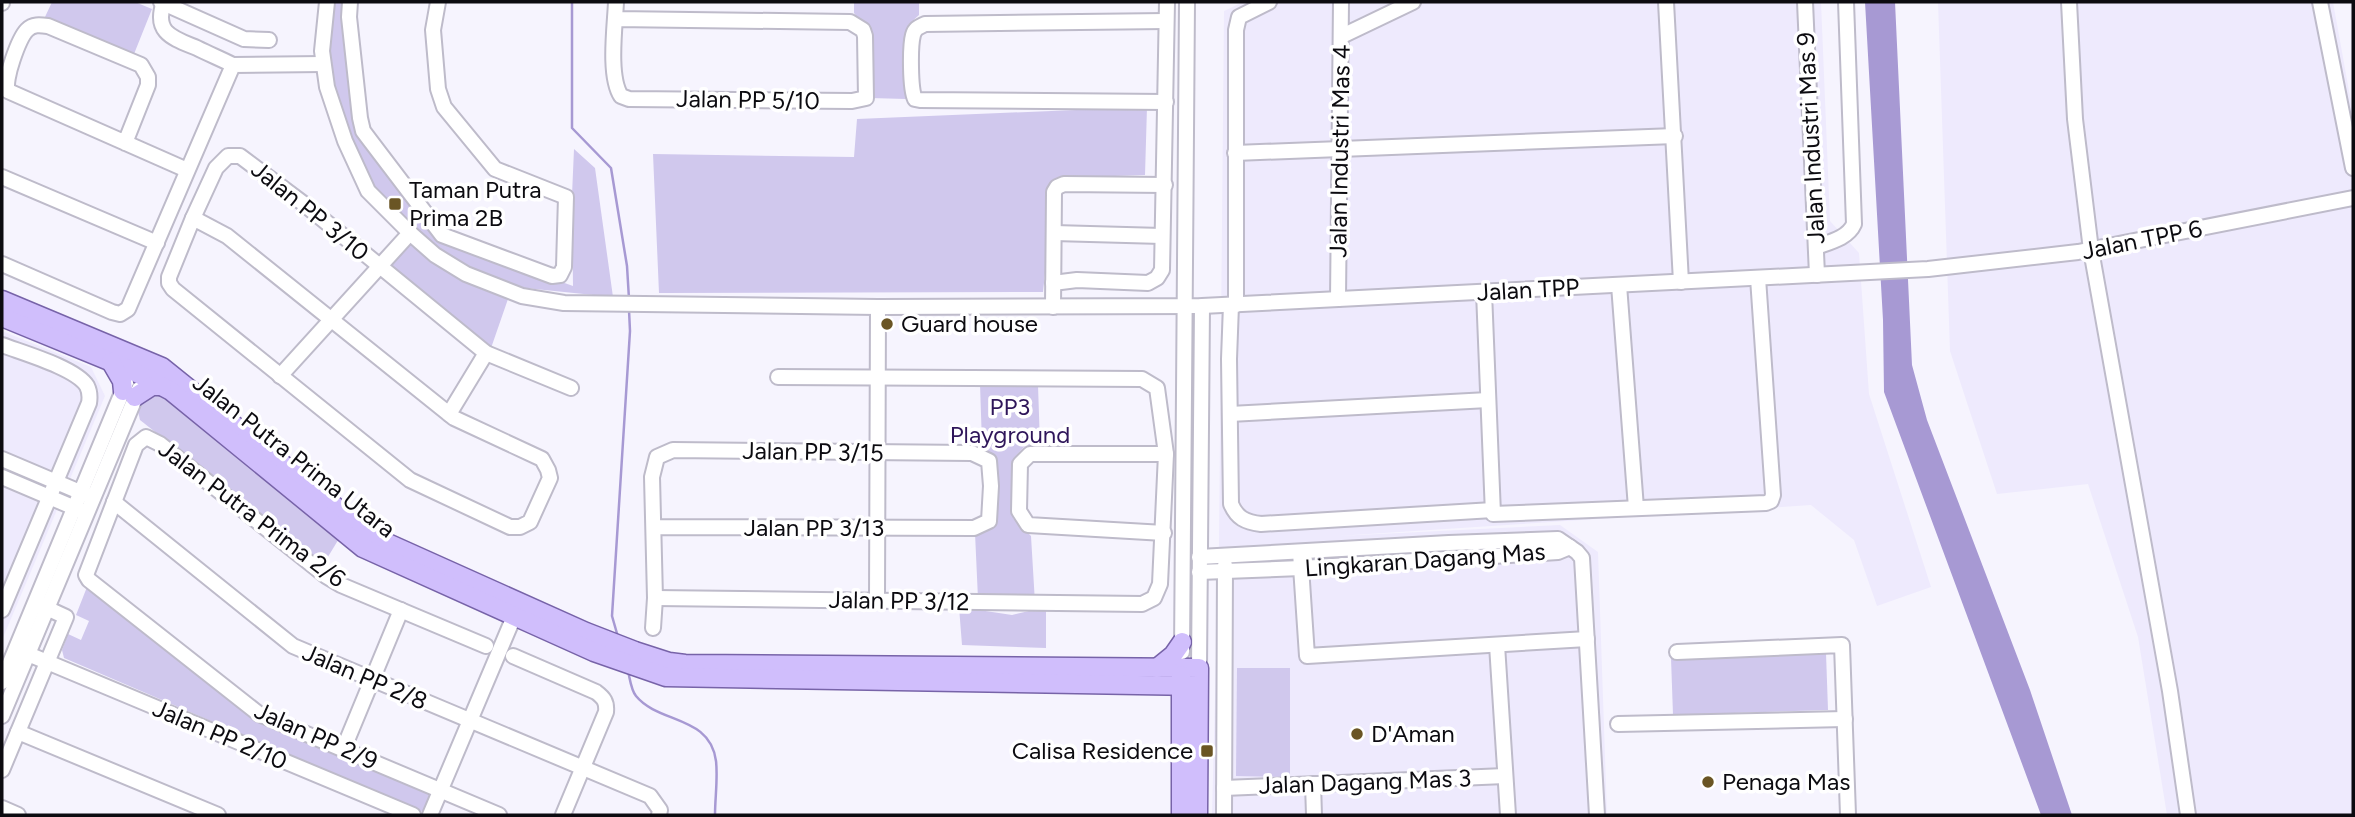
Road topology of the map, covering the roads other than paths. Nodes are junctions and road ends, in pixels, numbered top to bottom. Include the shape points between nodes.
1 (163, 2) edge
2 (327, 2) edge
3 (350, 2) edge
4 (438, 2) edge
5 (616, 2) edge
6 (1167, 2) edge
7 (1187, 2) edge
8 (1269, 2) edge
9 (1341, 2) edge
10 (1413, 2) edge
11 (1666, 2) edge
12 (1805, 2) edge
13 (1846, 2) edge
14 (2070, 2) edge
15 (2320, 2) edge
16 (615, 19) junction
17 (1166, 21) junction
18 (1342, 36) junction
19 (270, 40) dead end
20 (323, 64) junction
21 (233, 65) junction
22 (1166, 102) junction
23 (1675, 136) junction
24 (125, 143) junction
25 (1341, 150) junction
26 (1235, 153) junction
27 (2353, 168) edge
28 (187, 170) junction
29 (2, 177) edge
30 (1165, 185) junction
31 (2353, 198) edge
32 (193, 218) junction
33 (410, 233) junction
34 (1054, 233) junction
35 (1162, 236) junction
36 (157, 243) junction
37 (1816, 247) junction
38 (2091, 250) junction
39 (2, 264) edge
40 (380, 267) junction
41 (1854, 273) joint
42 (1817, 275) junction
43 (1184, 276) junction
44 (1758, 278) junction
45 (1681, 282) junction
46 (1053, 283) junction
47 (1619, 285) junction
48 (1484, 292) junction
49 (1338, 299) junction
50 (2, 300) edge
51 (1233, 305) junction
52 (1157, 306) junction
53 (1184, 306) junction
54 (1202, 306) junction
55 (878, 307) junction
56 (1053, 307) junction
57 (2, 317) edge
58 (331, 321) junction
59 (1184, 339) junction
60 (1202, 340) junction
61 (2, 345) edge
62 (486, 353) junction
63 (111, 362) junction
64 (140, 366) junction
65 (280, 376) junction
66 (778, 377) dead end
67 (878, 377) junction
68 (162, 386) junction
69 (571, 388) dead end
70 (129, 394) junction
71 (1488, 400) junction
72 (449, 414) junction
73 (1230, 414) junction
74 (878, 453) junction
75 (1166, 454) junction
76 (2, 459) edge
77 (2, 477) edge
78 (56, 482) junction
79 (87, 495) junction
80 (49, 497) junction
81 (114, 502) junction
82 (1636, 508) junction
83 (1493, 510) junction
84 (81, 511) junction
85 (654, 527) junction
86 (877, 528) junction
87 (974, 528) joint
88 (1164, 533) junction
89 (1570, 548) junction
90 (1300, 552) junction
91 (1199, 557) junction
92 (1225, 564) junction
93 (1301, 568) junction
94 (1199, 572) junction
95 (6, 590) edge
96 (655, 598) junction
97 (877, 601) junction
98 (41, 606) junction
99 (517, 608) junction
100 (2, 610) edge
101 (401, 610) junction
102 (653, 628) dead end
103 (1587, 639) junction
104 (1182, 642) junction
105 (1497, 645) junction
106 (486, 646) dead end
107 (1677, 652) dead end
108 (28, 654) junction
109 (513, 656) dead end
110 (635, 660) junction
111 (47, 662) junction
112 (1156, 676) junction
113 (1190, 677) junction
114 (372, 680) junction
115 (2, 682) edge
116 (6, 692) edge
117 (1181, 712) junction
118 (2, 716) edge
119 (1845, 719) junction
120 (470, 720) junction
121 (1618, 724) dead end
122 (18, 732) junction
123 (343, 750) junction
124 (583, 768) junction
125 (2, 770) edge
126 (1505, 776) junction
127 (1313, 784) junction
128 (1224, 788) junction
129 (440, 791) junction
130 (218, 815) edge
131 (413, 815) edge
132 (430, 815) edge
133 (499, 815) edge
134 (563, 815) edge
135 (659, 815) edge
136 (1181, 815) edge
137 (1198, 815) edge
138 (1224, 815) edge
139 (1314, 815) edge
140 (1508, 815) edge
141 (1597, 815) edge
142 (1848, 815) edge
143 (2188, 815) edge

1 - 19 street via 244,39
1 - 21 street via 161,25 170,37
2 - 20 street, Jalan TPP
3 - 4 street via 363,131 442,235 552,276 560,275 566,197 495,169 444,107 433,30
5 - 16 street
6 - 17 street
7 - 43 street
8 - 26 street via 1239,17 1236,30
9 - 18 street, Jalan Industri Mas 4
10 - 18 street
11 - 23 street
12 - 37 street, Jalan Industri Mas 9
13 - 37 street via 1854,224 1844,236
14 - 38 street via 2075,119
15 - 27 street
16 - 16 street, Jalan PP 5/10 via 850,22 865,36 866,98 629,99 616,89
17 - 22 street
17 - 22 street via 925,24 912,37 915,99
18 - 25 street, Jalan Industri Mas 4
20 - 21 street
20 - 33 street, Jalan TPP via 345,141 368,191
21 - 28 street
22 - 30 street
23 - 25 street
23 - 45 street
24 - 24 street via 148,85 141,65 48,26 29,27 5,82 8,91
24 - 28 street
25 - 26 street
25 - 49 street, Jalan Industri Mas 4
26 - 51 street
28 - 36 street
29 - 36 street
30 - 34 street via 1056,187
30 - 35 street
31 - 38 street, Jalan TPP 6
32 - 40 street, Jalan PP 3/10 via 216,168 228,156 240,156
32 - 58 street via 227,236
32 - 65 street, Jalan PP 3/10 via 169,283
33 - 40 street
33 - 55 street, Jalan TPP via 466,274 522,296 564,303
34 - 35 street
34 - 46 street
35 - 46 street via 1162,270 1148,283
36 - 39 street via 128,309 120,314
37 - 42 street, Jalan Industri Mas 9
38 - 41 street, Jalan TPP 6
38 - 143 street
40 - 58 street
40 - 62 street, Jalan PP 3/10
41 - 42 street, Jalan TPP
42 - 44 street, Jalan TPP
43 - 52 street via 1170,299
43 - 53 street
44 - 45 street, Jalan TPP
44 - 82 street via 1771,501
45 - 47 street, Jalan TPP
46 - 56 street
47 - 48 street, Jalan TPP
47 - 82 street
48 - 49 street, Jalan TPP
48 - 71 street
49 - 51 street, Jalan TPP
50 - 64 main road, Jalan Putra Prima Utara
51 - 54 street, Jalan TPP
51 - 60 street via 1217,315
51 - 73 street
52 - 53 street, Jalan TPP
52 - 56 street, Jalan TPP
52 - 59 street via 1171,317
53 - 54 street, Jalan TPP
53 - 59 street
54 - 60 street
55 - 56 street, Jalan TPP
55 - 67 street
57 - 63 main road, Jalan Putra Prima Utara
58 - 65 street
58 - 72 street
59 - 104 street
60 - 91 street
61 - 78 street via 74,375 90,394
62 - 69 street, Jalan PP 3/10
62 - 72 street
63 - 64 main road, Jalan Putra Prima Utara
63 - 70 main road
64 - 68 main road, Jalan Putra Prima Utara
64 - 70 street
64 - 99 main road, Jalan Putra Prima Utara via 179,379 372,536
65 - 72 street via 410,480 510,527 530,522 550,478 542,459
66 - 67 street
67 - 74 street
67 - 75 street via 1142,379 1157,388
68 - 70 main road
68 - 99 main road, Jalan Putra Prima Utara via 363,548
70 - 79 street
71 - 73 street
71 - 83 street
73 - 83 street via 1231,504 1247,522
74 - 85 street, Jalan PP 3/15 via 673,450 657,457 652,477
74 - 86 street
74 - 87 street, Jalan PP 3/15 via 972,453 989,461 989,521
75 - 88 street
75 - 88 street via 1030,454 1020,464 1019,511 1028,525
76 - 78 street
77 - 80 street
78 - 79 street
78 - 80 street
79 - 84 street
80 - 84 street
80 - 95 street
81 - 101 street, Jalan Putra Prima 2/6 via 136,445 146,437 153,438 326,576
81 - 114 street, Jalan PP 2/8 via 293,646
81 - 123 street, Jalan PP 2/9 via 86,575 251,709
82 - 83 street via 1493,514
84 - 98 street
85 - 86 street, Jalan PP 3/13
85 - 96 street
86 - 87 street, Jalan PP 3/13
86 - 97 street
88 - 97 street, Jalan PP 3/12 via 1160,583 1154,598 1142,604
89 - 90 street, Lingkaran Dagang Mas via 1558,540
89 - 93 street, Lingkaran Dagang Mas
89 - 103 street via 1582,558
90 - 92 street, Lingkaran Dagang Mas
90 - 93 street
91 - 92 street, Lingkaran Dagang Mas
91 - 94 street
92 - 93 street, Lingkaran Dagang Mas
92 - 94 street, Lingkaran Dagang Mas
92 - 128 street
93 - 105 street via 1307,656
94 - 113 street
95 - 100 street
96 - 97 street, Jalan PP 3/12
96 - 102 street
98 - 108 street
98 - 111 street via 66,617
98 - 115 street
99 - 110 main road, Jalan Putra Prima Utara via 586,632
99 - 110 main road, Jalan Putra Prima Utara via 594,652
99 - 120 street
101 - 106 street, Jalan Putra Prima 2/6
101 - 114 street
103 - 105 street
103 - 141 street
104 - 112 main road
104 - 113 street
105 - 126 street
107 - 119 street via 1842,645
108 - 111 street, Jalan PP 2/10
108 - 116 street
109 - 124 street via 602,696 607,704
110 - 112 main road via 666,677 687,679
111 - 122 street
111 - 131 street, Jalan PP 2/10
112 - 113 main road
112 - 117 main road
113 - 117 main road
113 - 137 main road
114 - 120 street, Jalan PP 2/8
114 - 123 street
116 - 118 street
117 - 136 main road
119 - 121 street
119 - 142 street
120 - 124 street, Jalan PP 2/8
120 - 129 street
122 - 125 street
122 - 130 street
123 - 129 street, Jalan PP 2/9
124 - 134 street
124 - 135 street, Jalan PP 2/8 via 650,796
126 - 127 street, Jalan Dagang Mas 3
126 - 140 street
127 - 128 street, Jalan Dagang Mas 3
127 - 139 street
128 - 138 street
129 - 132 street
129 - 133 street, Jalan PP 2/9

